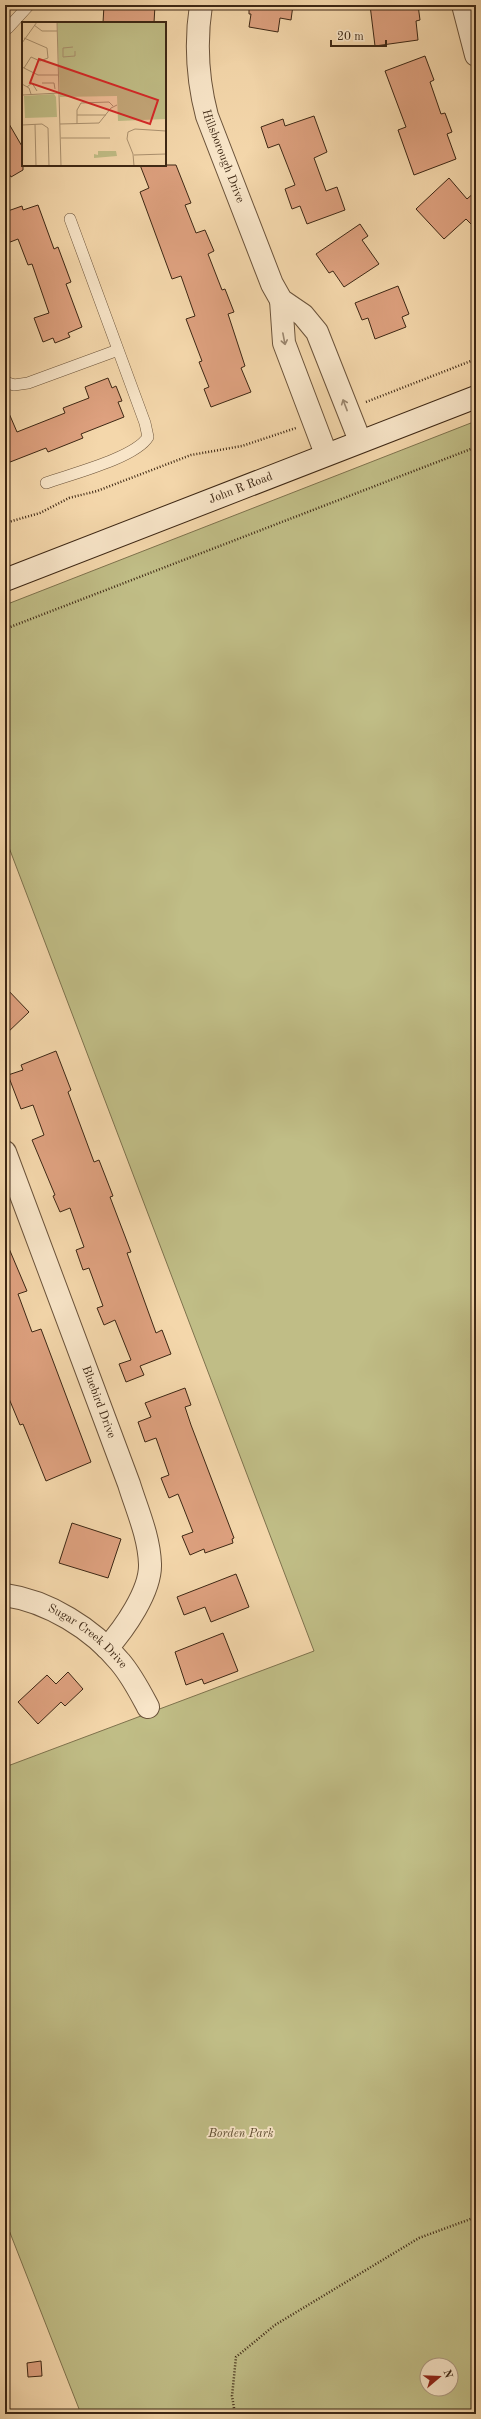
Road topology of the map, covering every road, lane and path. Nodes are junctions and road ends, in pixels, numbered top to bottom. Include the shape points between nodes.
1 (29, 5) edge
2 (201, 5) edge
3 (463, 5) edge
4 (6, 29) edge
5 (476, 55) edge
6 (70, 219) dead end
7 (280, 300) junction
8 (118, 350) junction
9 (476, 358) edge
10 (5, 382) edge
11 (476, 397) edge
12 (365, 402) dead end
13 (296, 428) dead end
14 (360, 441) junction
15 (476, 448) edge
16 (326, 454) junction
17 (46, 483) dead end
18 (5, 523) edge
19 (5, 580) edge
20 (5, 629) edge
21 (5, 1152) edge
22 (5, 1595) edge
23 (107, 1648) junction
24 (148, 1707) dead end
25 (476, 2216) edge
26 (234, 2414) edge

1 - 4 lane
2 - 7 street, Hillsborough Drive via 197,39 200,90 207,116
3 - 5 street
6 - 8 lane
14 -> 7 street via 317,332 303,315
7 -> 16 street, Hillsborough Drive via 284,343
8 - 10 lane via 28,383 14,385
8 - 17 lane via 148,436 143,444 119,457
9 - 12 path
11 - 14 street, John R Road
13 - 18 path via 242,446 191,456 97,491 69,498 40,513
14 - 16 street, John R Road
15 - 20 path
16 - 19 street, John R Road
21 - 23 street, Bluebird Drive via 147,1538 150,1566 144,1589 124,1628
22 - 23 street, Sugar Creek Drive via 34,1602 51,1610
23 - 24 street, Sugar Creek Drive via 132,1679
25 - 26 path via 419,2238 275,2325 253,2343 236,2357 232,2396

